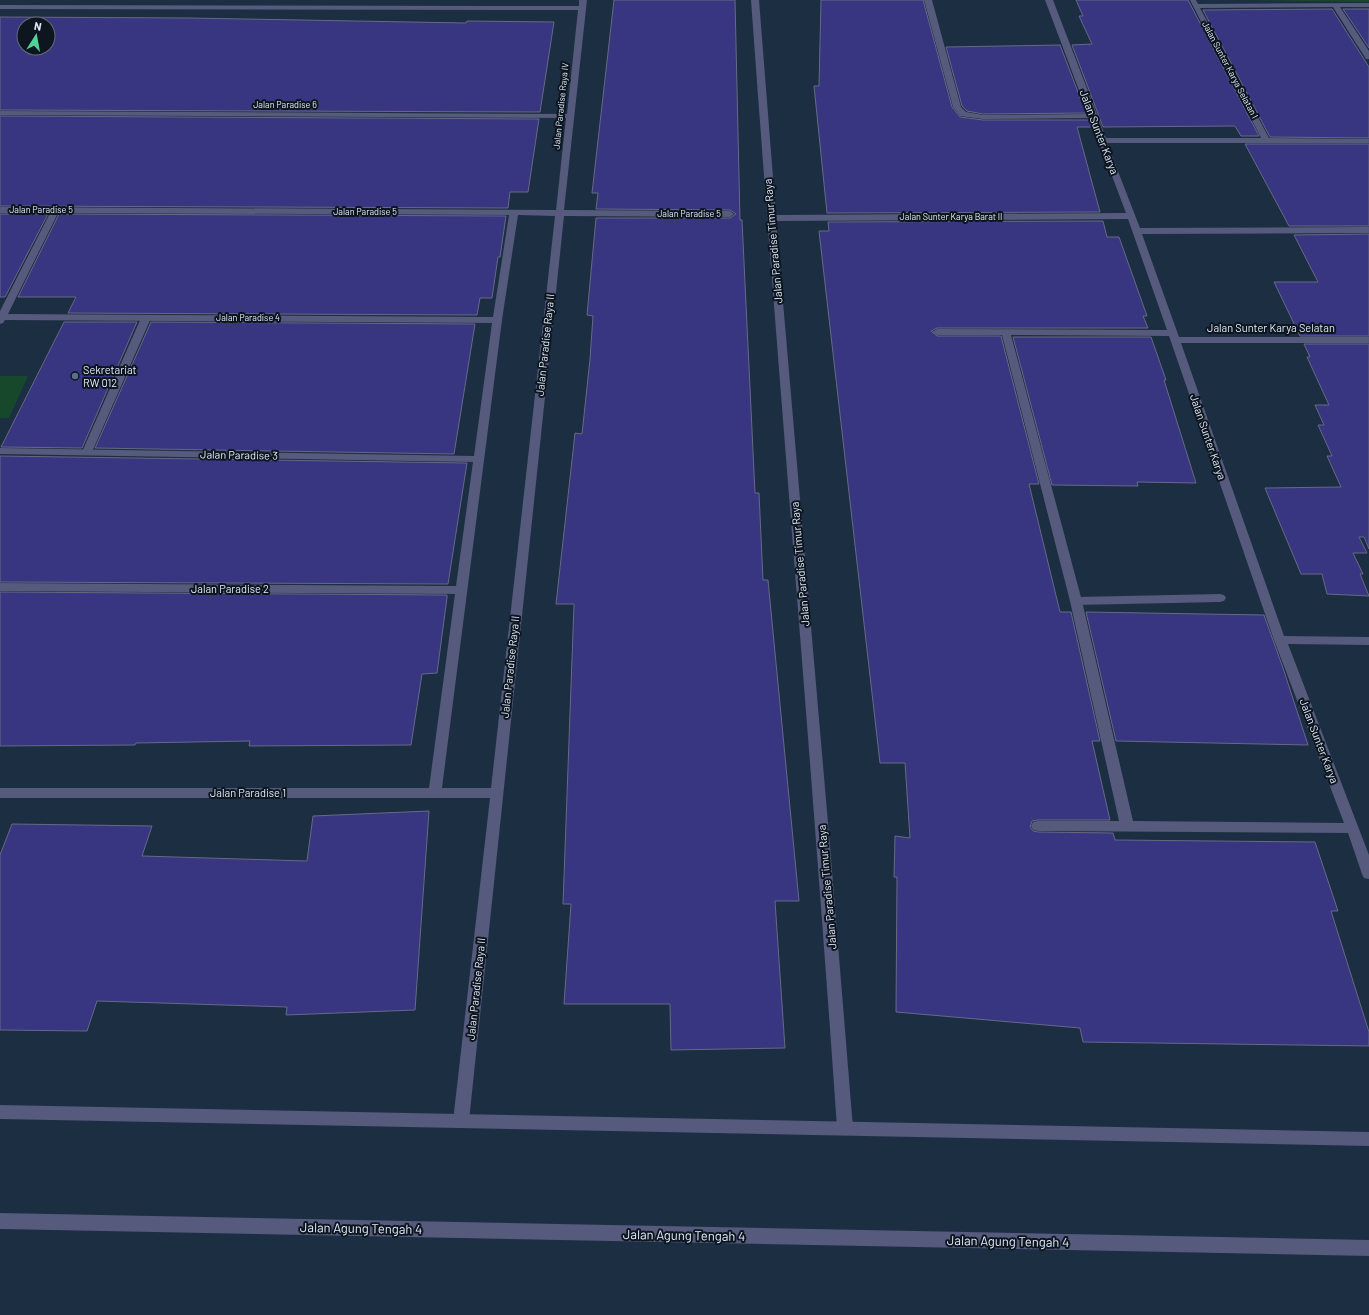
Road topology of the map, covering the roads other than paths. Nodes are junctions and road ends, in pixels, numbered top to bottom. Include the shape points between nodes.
1 (755, 0) edge
2 (928, 0) edge
3 (1048, 0) edge
4 (1194, 3) edge
5 (582, 4) edge
6 (1335, 5) junction
7 (1369, 5) edge
8 (0, 7) edge
9 (1369, 57) edge
10 (0, 113) edge
11 (570, 116) junction
12 (1093, 116) junction
13 (1102, 140) junction
14 (1266, 140) junction
15 (1369, 140) edge
16 (0, 210) edge
17 (55, 210) junction
18 (514, 213) junction
19 (559, 213) junction
20 (730, 214) dead end
21 (1131, 216) junction
22 (771, 218) junction
23 (1369, 230) edge
24 (1137, 231) junction
25 (1, 318) edge
26 (146, 318) junction
27 (497, 320) junction
28 (937, 332) dead end
29 (1006, 333) junction
30 (1173, 337) junction
31 (1368, 342) edge
32 (0, 451) edge
33 (87, 452) junction
34 (478, 459) junction
35 (0, 587) edge
36 (460, 590) junction
37 (1220, 598) dead end
38 (1076, 601) junction
39 (1280, 640) junction
40 (1369, 641) edge
41 (0, 793) edge
42 (435, 793) junction
43 (497, 793) junction
44 (1038, 826) dead end
45 (1127, 826) junction
46 (1353, 828) junction
47 (1369, 874) edge
48 (0, 1112) edge
49 (461, 1121) junction
50 (845, 1128) junction
51 (1369, 1139) edge
52 (0, 1221) edge
53 (1369, 1248) edge

1 - 22 street, Jalan Paradise Timur Raya
2 - 12 street via 955,101 963,114 983,117
3 - 12 street, Jalan Sunter Karya
4 - 6 street
4 - 14 street, Jalan Sunter Karya Selatan I
5 - 8 street
5 - 11 street, Jalan Paradise Raya IV
6 - 7 street
6 - 9 street
10 - 11 street, Jalan Paradise 6
11 - 19 street, Jalan Paradise Raya IV
12 - 13 street, Jalan Sunter Karya
13 - 14 street
13 - 21 street, Jalan Sunter Karya
14 - 15 street
16 - 17 street, Jalan Paradise 5
17 - 18 street, Jalan Paradise 5
17 - 25 street
18 - 19 street, Jalan Paradise 5
18 - 27 street
19 - 20 street, Jalan Paradise 5
19 - 43 street, Jalan Paradise Raya II
21 - 22 street, Jalan Sunter Karya Barat II
21 - 24 street, Jalan Sunter Karya
22 - 50 street, Jalan Paradise Timur Raya via 836,989
23 - 24 street
24 - 30 street, Jalan Sunter Karya
25 - 26 street, Jalan Paradise 4
26 - 27 street, Jalan Paradise 4
26 - 33 street
27 - 34 street
28 - 29 street, Jalan Sunter Karya Selatan
29 - 30 street, Jalan Sunter Karya Selatan
29 - 38 street
30 - 31 street, Jalan Sunter Karya Selatan
30 - 39 street, Jalan Sunter Karya
32 - 33 street, Jalan Paradise 3
33 - 34 street, Jalan Paradise 3
34 - 36 street
35 - 36 street, Jalan Paradise 2
36 - 42 street
37 - 38 street
38 - 45 street
39 - 40 street
39 - 46 street, Jalan Sunter Karya
41 - 42 street, Jalan Paradise 1
42 - 43 street, Jalan Paradise 1
43 - 49 street, Jalan Paradise Raya II
44 - 45 street
45 - 46 street
46 - 47 street, Jalan Sunter Karya
48 - 49 street
49 - 50 street
50 - 51 street
52 - 53 street, Jalan Agung Tengah 4

